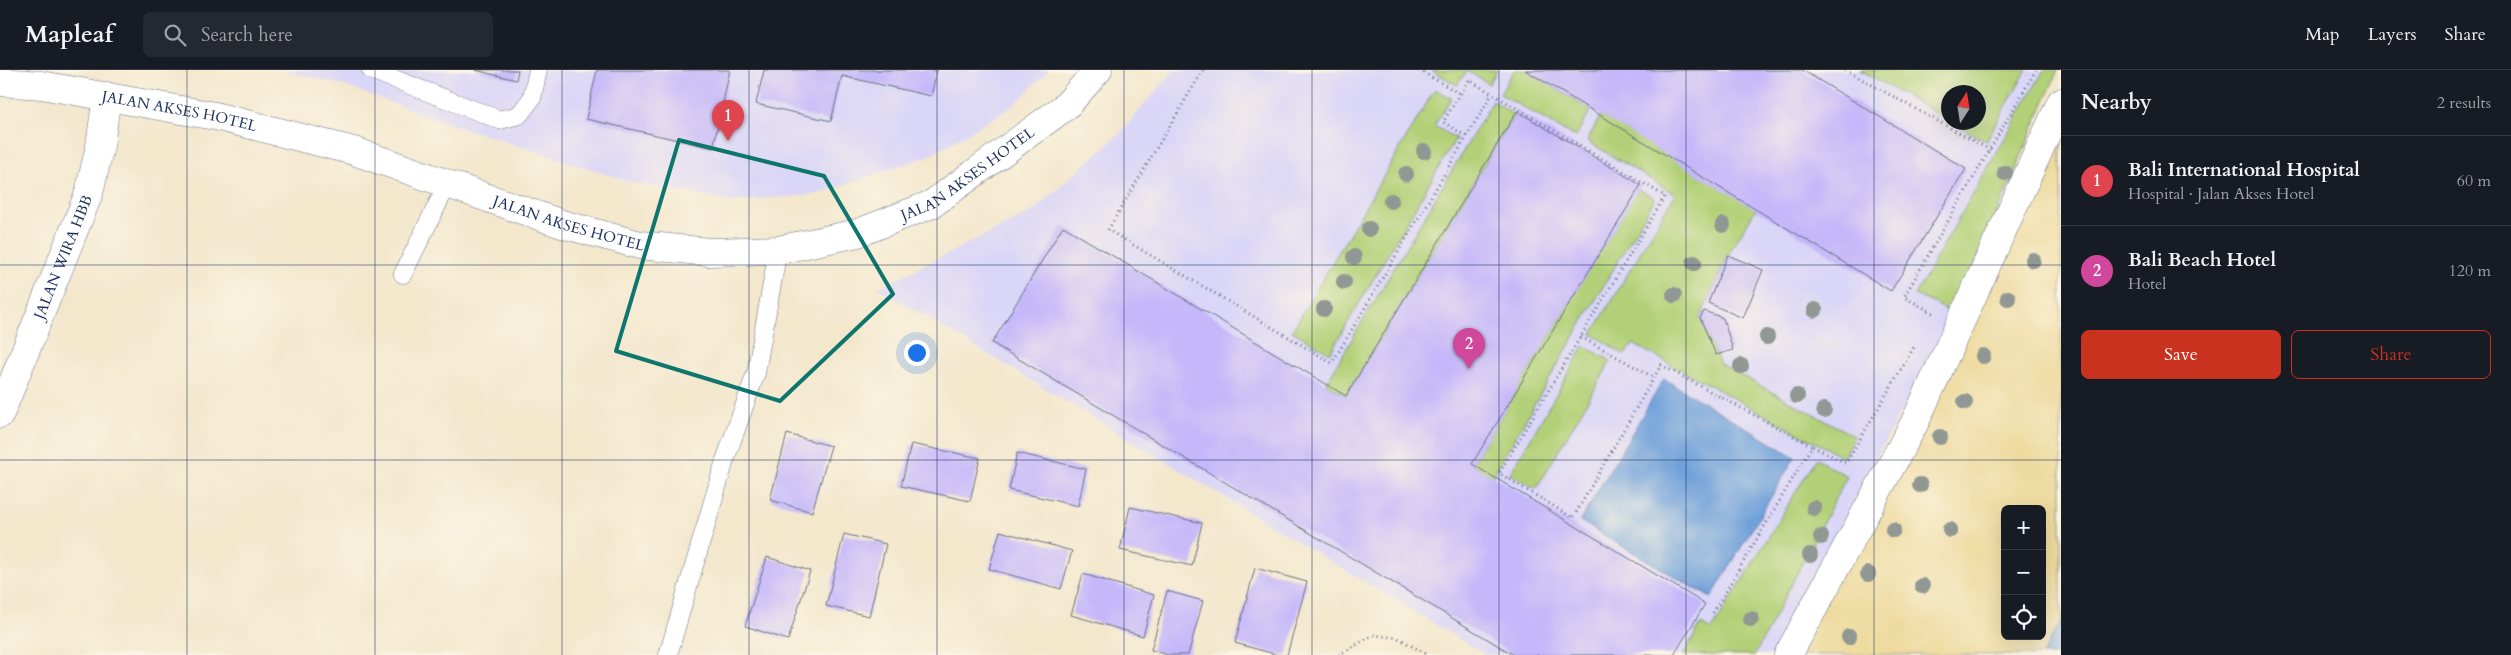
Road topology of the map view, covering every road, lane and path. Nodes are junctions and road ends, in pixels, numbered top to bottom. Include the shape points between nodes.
1 (371, 70) edge
2 (538, 70) edge
3 (1098, 70) edge
4 (1203, 70) edge
5 (1418, 70) edge
6 (1845, 70) edge
7 (2036, 70) edge
8 (43, 78) edge
9 (0, 82) edge
10 (1460, 94) junction
11 (1492, 94) junction
12 (107, 96) junction
13 (2061, 102) edge
14 (1466, 136) junction
15 (1990, 150) junction
16 (447, 185) junction
17 (778, 250) junction
18 (403, 274) dead end
19 (1928, 321) dead end
20 (1581, 337) junction
21 (1915, 346) dead end
22 (1654, 377) junction
23 (0, 414) edge
24 (1812, 446) junction
25 (1713, 613) dead end
26 (668, 655) edge
27 (1339, 655) edge
28 (1428, 655) edge
29 (1788, 655) edge

1 - 2 lane via 500,120 519,115 523,110 532,98
3 - 17 street, JALAN AKSES HOTEL via 1066,106 932,204 858,233
4 - 14 path via 1108,230 1332,363
5 - 10 path
6 - 15 path
7 - 15 path
8 - 9 street, JALAN AKSES HOTEL
8 - 12 street, JALAN AKSES HOTEL
10 - 11 path via 1468,80
10 - 14 path via 1443,122
11 - 14 path
11 - 20 path via 1665,196
12 - 16 street, JALAN AKSES HOTEL via 215,116 354,152
12 - 23 street, JALAN WIRA HBB via 89,194
13 - 29 street via 1915,422
15 - 19 path via 1904,298 1933,313
16 - 17 street, JALAN AKSES HOTEL via 562,224 640,245 708,252
16 - 18 lane
17 - 26 lane via 756,373 724,460
20 - 22 path
20 - 22 path via 1499,473 1573,518
21 - 24 path via 1846,464
22 - 24 path via 1661,365
24 - 25 path
27 - 28 path via 1373,635 1398,638

